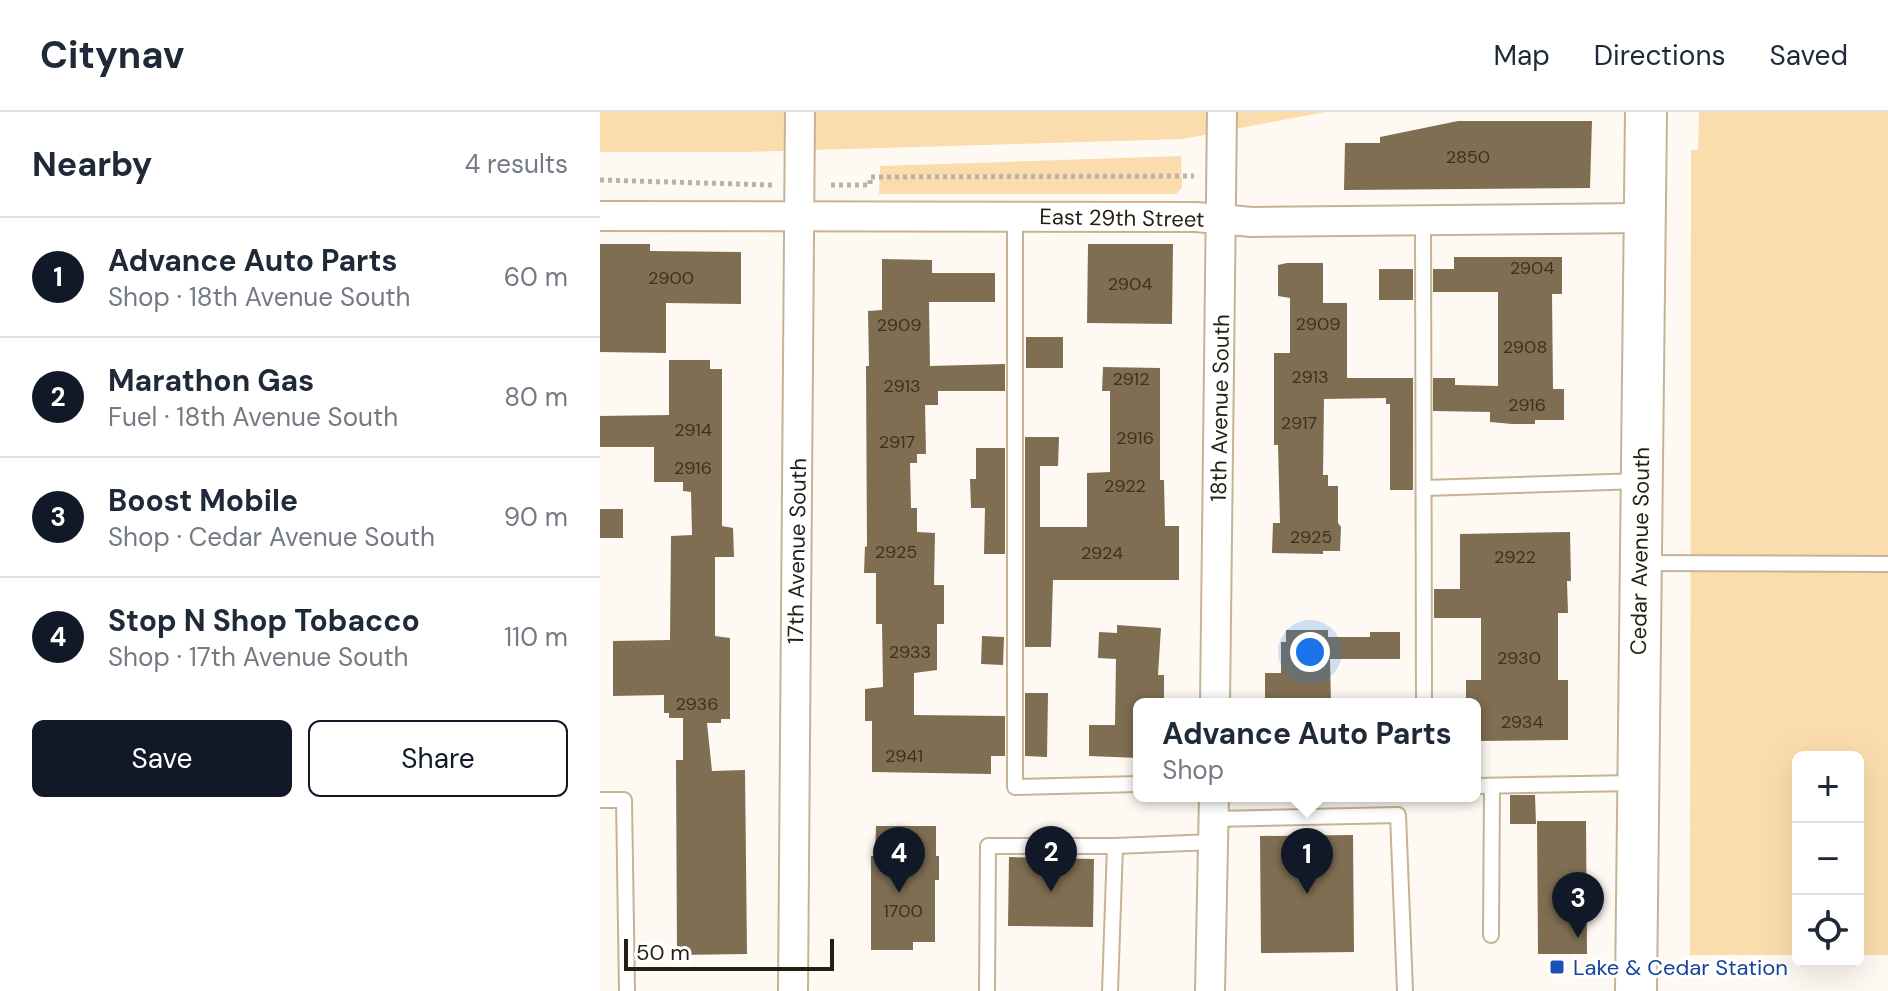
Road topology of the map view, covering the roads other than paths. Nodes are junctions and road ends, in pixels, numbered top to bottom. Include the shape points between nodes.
1 (800, 112) edge
2 (1646, 112) edge
3 (1222, 126) edge
4 (600, 216) edge
5 (800, 217) junction
6 (1015, 217) junction
7 (1643, 218) junction
8 (1423, 219) junction
9 (1222, 221) junction
10 (1641, 481) junction
11 (1425, 488) junction
12 (1639, 563) junction
13 (1888, 564) edge
14 (1215, 698) edge
15 (1424, 698) edge
16 (1639, 783) junction
17 (1133, 784) edge
18 (1481, 786) edge
19 (1492, 786) junction
20 (600, 800) edge
21 (1213, 819) edge
22 (1115, 846) junction
23 (1491, 935) dead end
24 (627, 991) edge
25 (793, 991) edge
26 (987, 991) edge
27 (1110, 991) edge
28 (1210, 991) edge
29 (1405, 991) edge
30 (1636, 991) edge

1 - 5 street, 17th Avenue South
2 - 7 main road, Cedar Avenue South
3 - 9 street, 18th Avenue South
4 - 5 street, East 29th Street
5 - 6 street, East 29th Street
5 - 25 street, 17th Avenue South
6 - 9 street, East 29th Street
6 - 17 lane via 1015,787
7 - 8 street, East 29th Street
7 - 10 main road, Cedar Avenue South
8 - 9 street, East 29th Street
8 - 11 lane
9 - 14 street, 18th Avenue South
10 - 11 lane
10 - 12 main road, Cedar Avenue South
11 - 15 lane
12 - 13 lane
12 - 16 main road, Cedar Avenue South
16 - 19 lane
16 - 30 main road, Cedar Avenue South
18 - 19 lane
19 - 23 lane
20 - 24 lane via 624,800
21 - 22 lane
21 - 28 street
21 - 29 lane via 1398,815
22 - 26 lane via 988,846
22 - 27 lane

